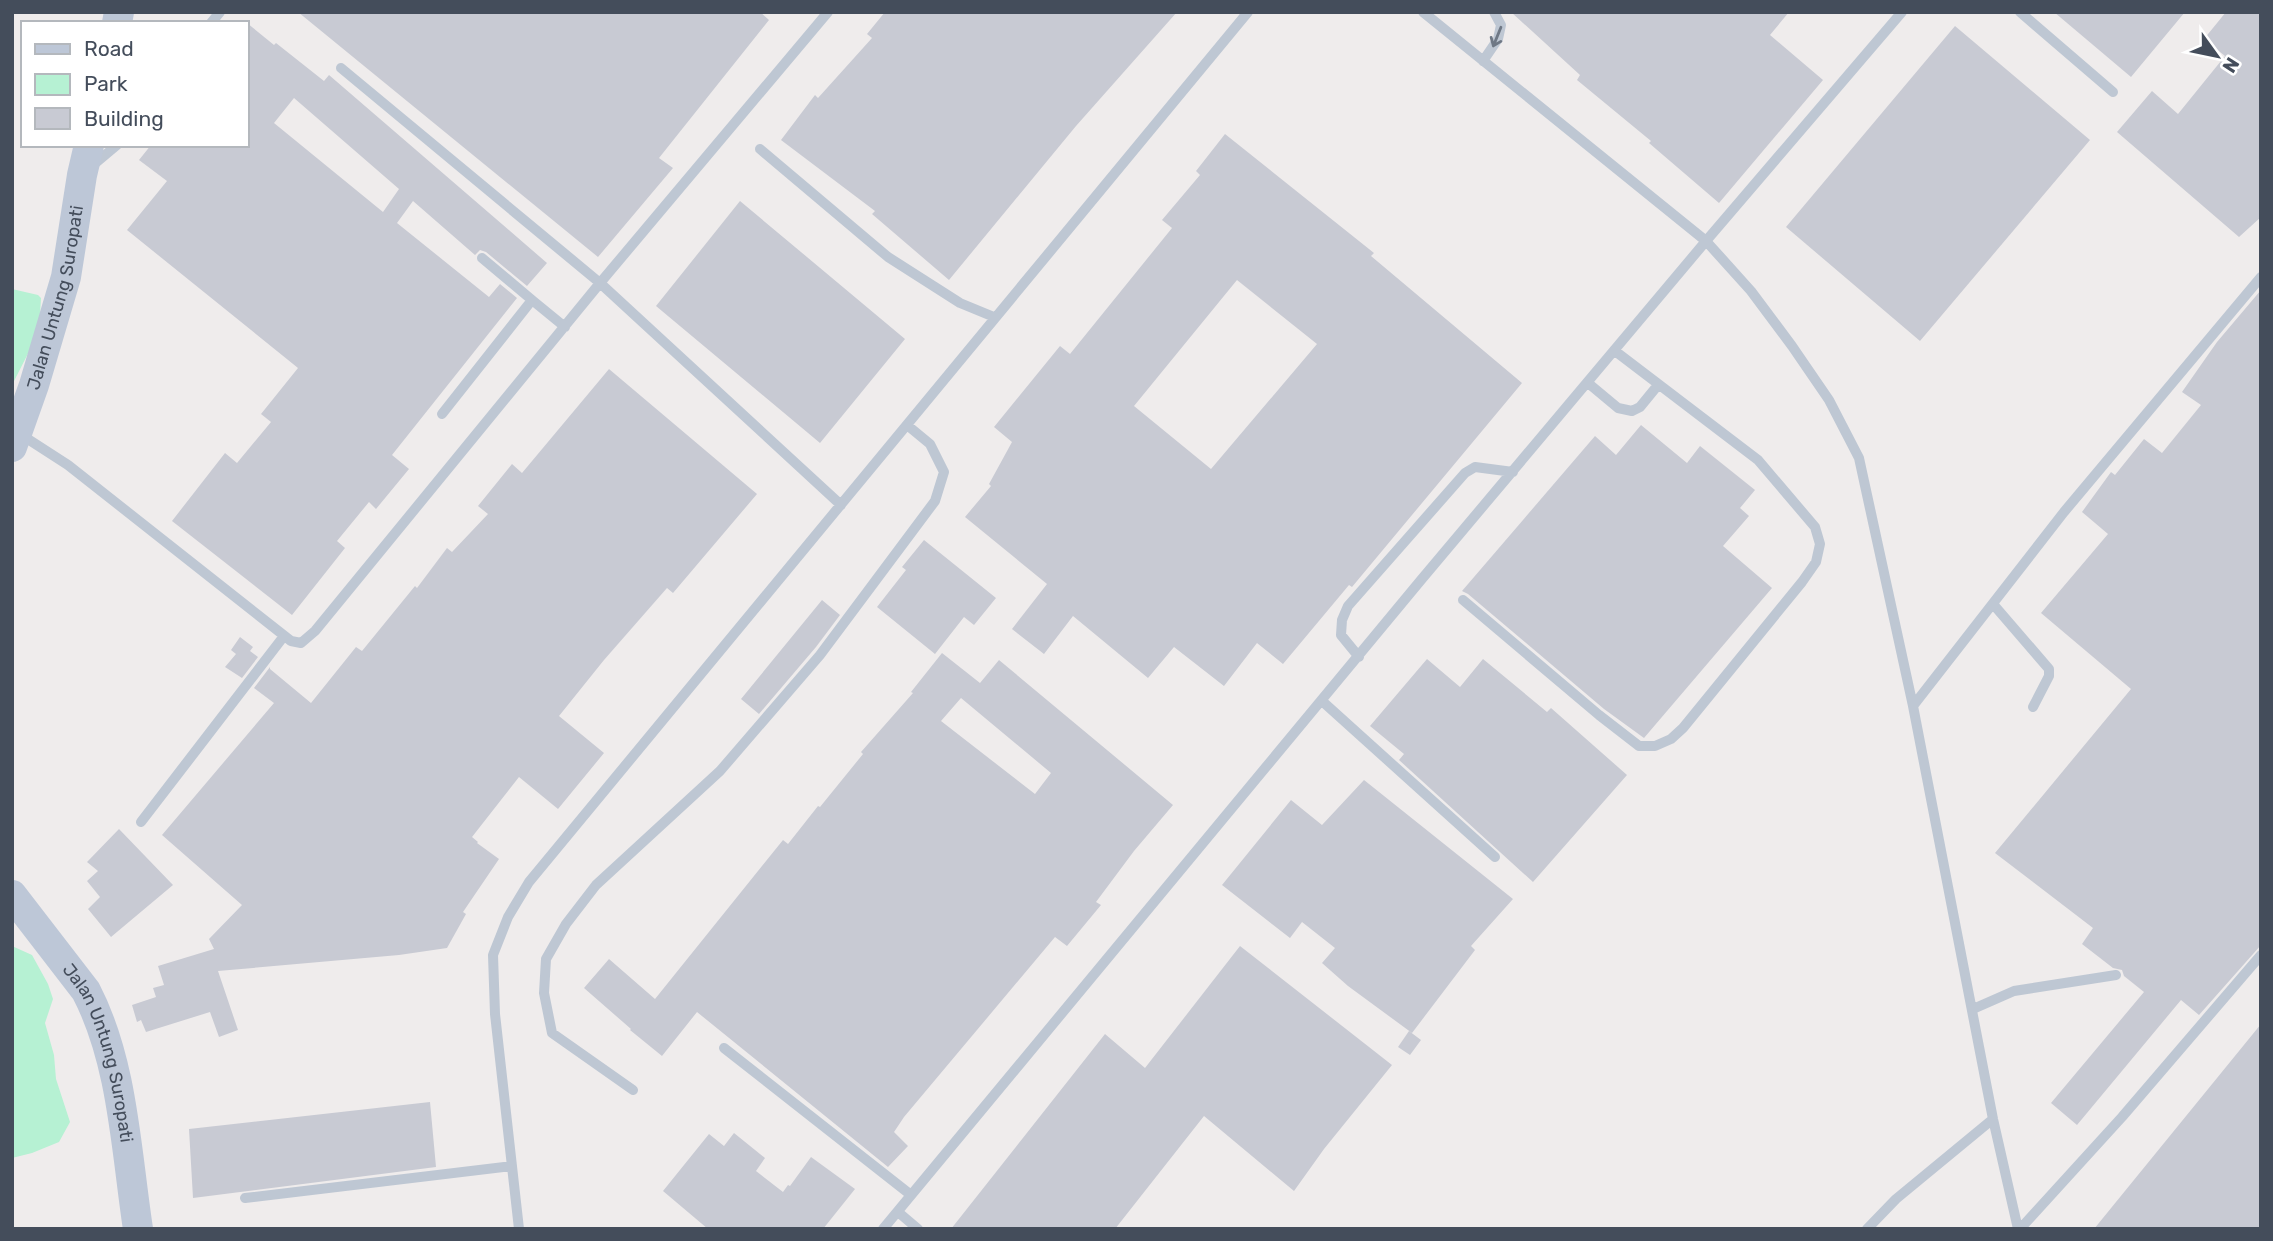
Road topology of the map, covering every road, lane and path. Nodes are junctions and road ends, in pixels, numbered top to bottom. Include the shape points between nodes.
1 (828, 12) edge
2 (1248, 12) edge
3 (1423, 12) edge
4 (1494, 12) edge
5 (1902, 12) edge
6 (2020, 12) edge
7 (1483, 61) junction
8 (341, 68) dead end
9 (2113, 92) dead end
10 (89, 147) edge
11 (115, 147) edge
12 (760, 149) dead end
13 (82, 175) junction
14 (1706, 241) junction
15 (482, 258) dead end
16 (2261, 277) edge
17 (600, 283) junction
18 (532, 300) junction
19 (994, 317) junction
20 (565, 327) junction
21 (1615, 351) junction
22 (1588, 383) junction
23 (1658, 385) junction
24 (442, 414) dead end
25 (907, 425) junction
26 (15, 440) edge
27 (1513, 472) junction
28 (841, 505) junction
29 (1463, 600) dead end
30 (1993, 604) junction
31 (284, 636) junction
32 (1359, 657) junction
33 (1322, 701) junction
34 (1913, 706) junction
35 (2033, 707) dead end
36 (141, 822) dead end
37 (1495, 857) dead end
38 (12, 895) edge
39 (2261, 955) edge
40 (2116, 975) dead end
41 (1973, 1009) junction
42 (724, 1048) dead end
43 (633, 1090) dead end
44 (1993, 1119) junction
45 (512, 1166) junction
46 (911, 1195) junction
47 (245, 1198) dead end
48 (898, 1212) junction
49 (138, 1229) edge
50 (519, 1229) edge
51 (883, 1229) edge
52 (918, 1229) edge
53 (1867, 1229) edge
54 (2019, 1229) edge

1 - 17 lane
2 - 19 lane
3 - 7 lane
4 -> 7 lane via 1502,24
5 - 14 lane
6 - 9 lane
7 - 14 lane
8 - 17 lane
10 - 13 main road, Jalan Untung Suropati
11 - 13 lane
12 - 19 lane via 888,257 960,303
13 - 26 main road, Jalan Untung Suropati via 66,277
14 - 21 lane
14 - 34 lane via 1792,346 1829,400 1859,457
15 - 18 lane
16 - 30 lane via 2071,503
17 - 20 lane
17 - 28 lane
18 - 20 lane
18 - 24 lane
19 - 25 lane
20 - 31 lane via 315,632 301,643
21 - 22 lane
21 - 23 lane
22 - 23 lane via 1618,408 1632,411
22 - 27 lane
23 - 29 lane via 1758,460 1815,527 1820,544 1816,562 1802,582 1683,728 1655,746 1639,746
25 - 28 lane
25 - 43 lane via 930,444 944,472 935,501 820,655 720,771 596,885 546,959 544,993 552,1033
26 - 31 lane via 68,465
27 - 32 lane
27 - 32 lane via 1475,467 1465,473 1348,606 1342,635
28 - 45 lane via 529,881 508,917 493,955
30 - 34 lane
30 - 35 lane via 2049,669
31 - 36 lane
32 - 33 lane
33 - 37 lane
33 - 46 lane
34 - 41 lane
38 - 49 main road, Jalan Untung Suropati via 94,1006 121,1096
39 - 54 lane
40 - 41 lane via 2014,991
41 - 44 lane
42 - 46 lane
44 - 53 lane via 1896,1199
44 - 54 lane
45 - 47 lane
45 - 50 lane
46 - 48 lane
48 - 51 lane
48 - 52 lane

